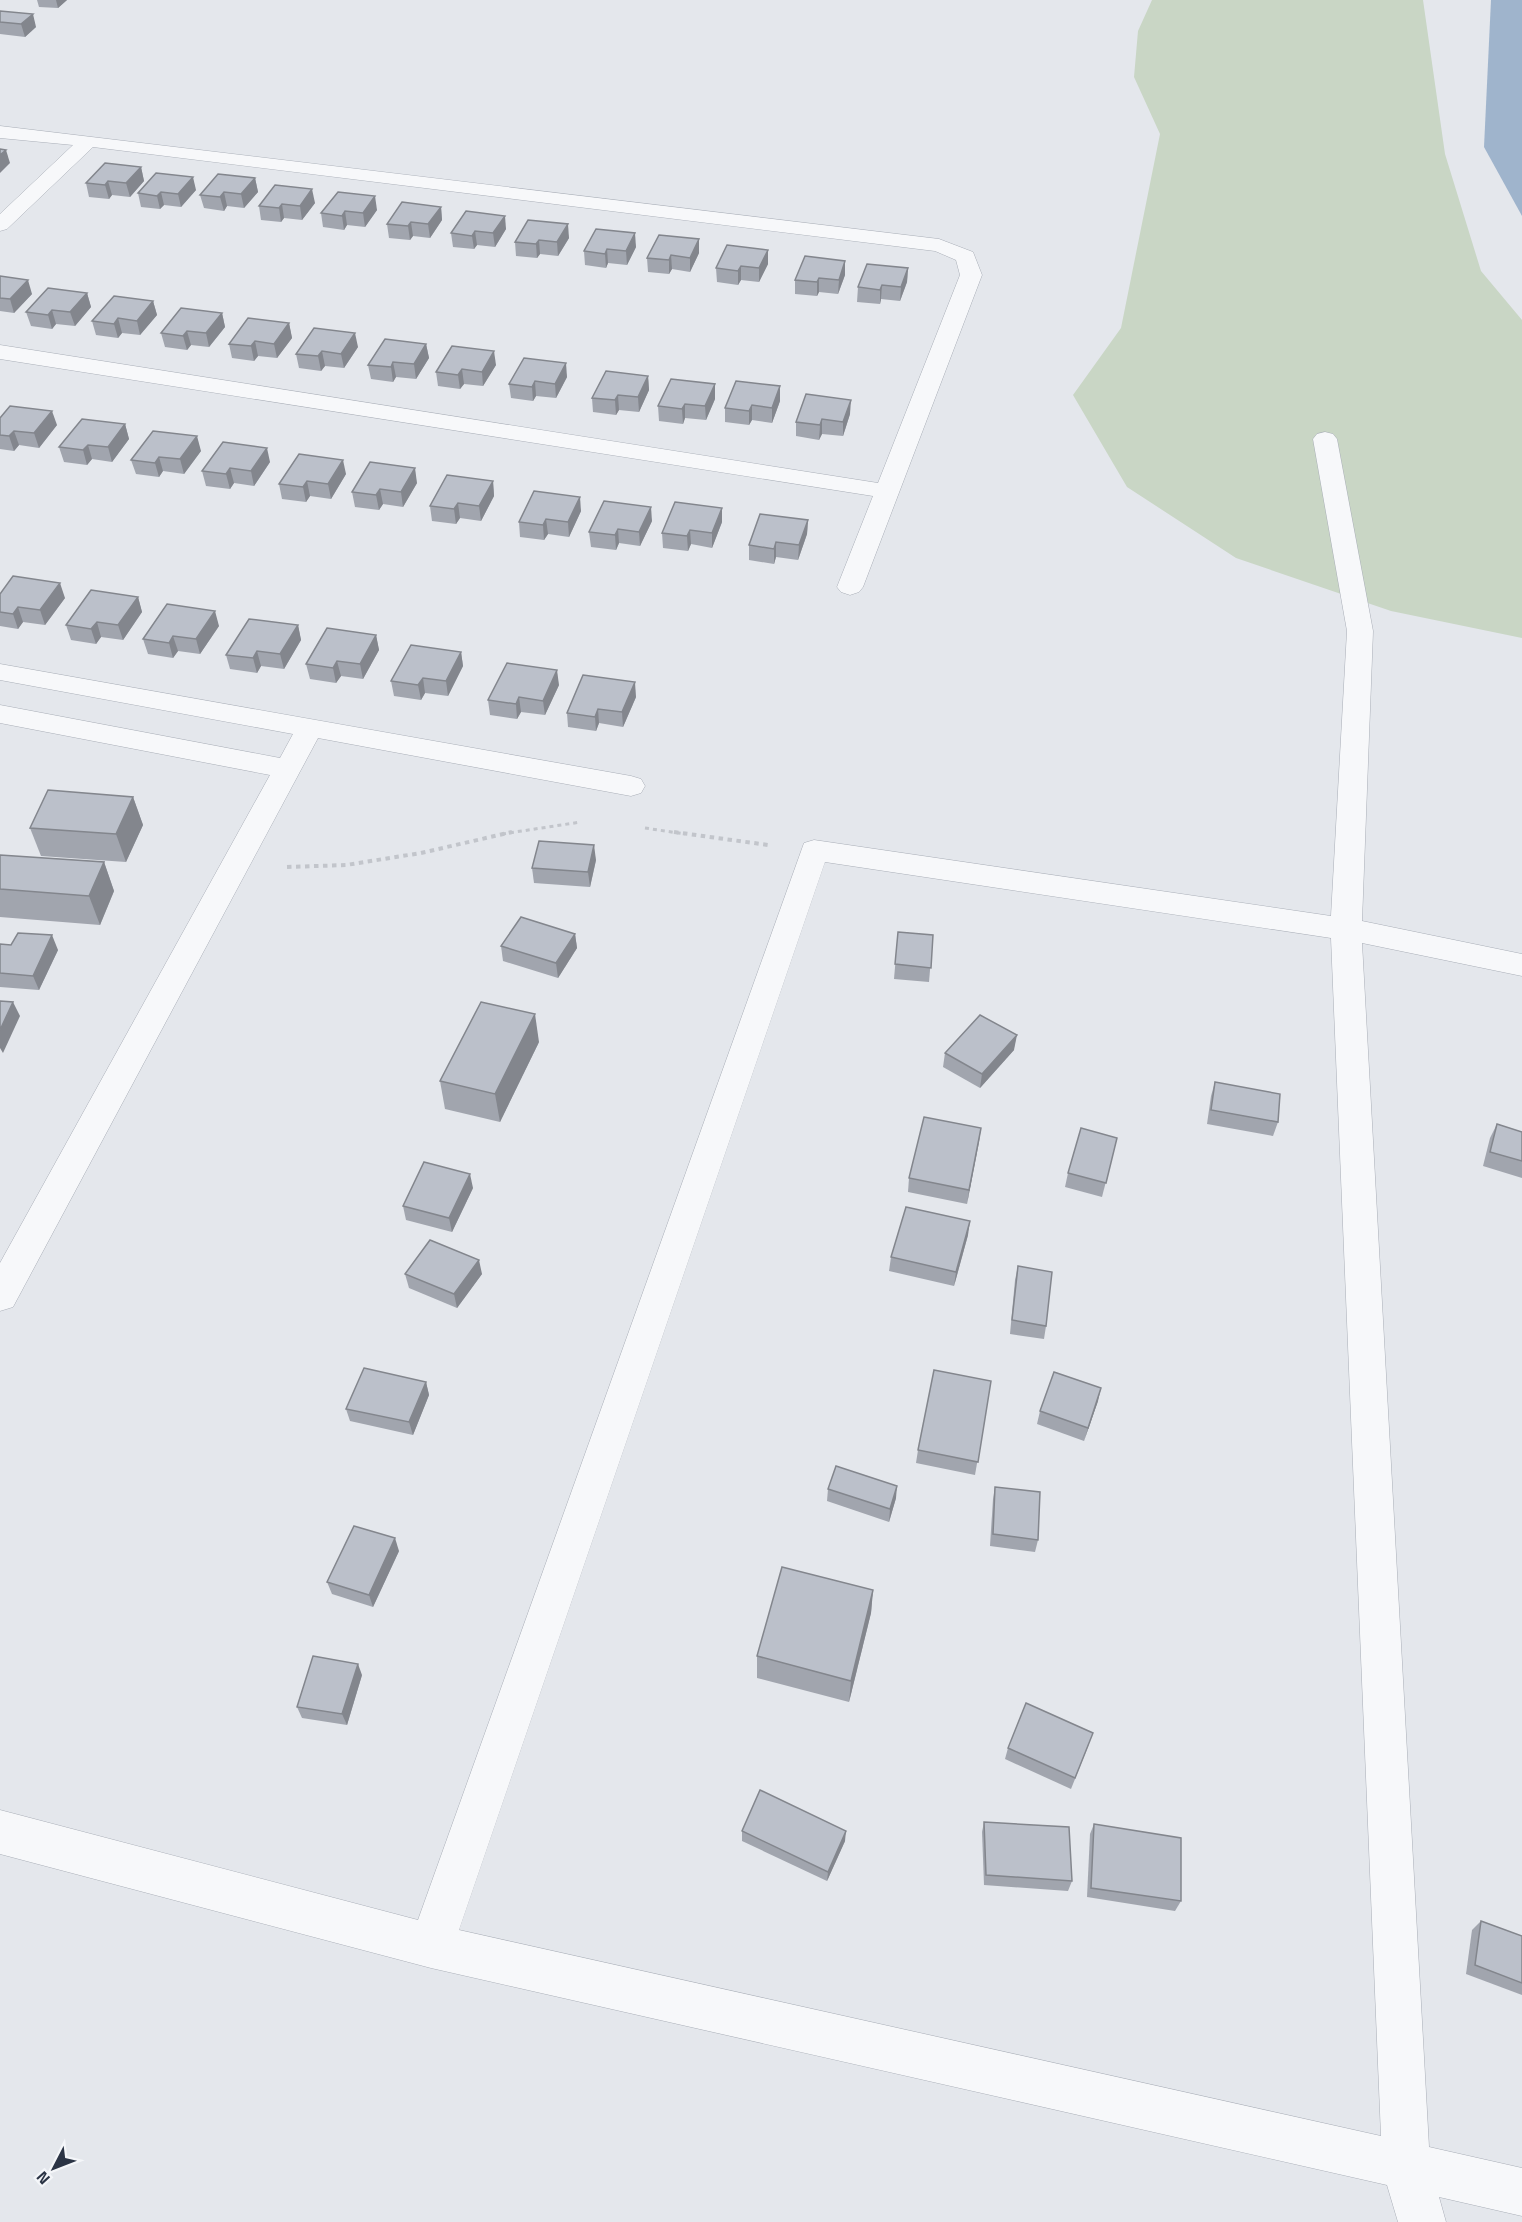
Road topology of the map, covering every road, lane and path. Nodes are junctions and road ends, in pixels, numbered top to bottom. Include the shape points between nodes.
1 (0, 132) edge
2 (89, 141) junction
3 (0, 225) edge
4 (0, 352) edge
5 (1325, 439) dead end
6 (886, 491) junction
7 (850, 587) dead end
8 (0, 672) edge
9 (0, 714) edge
10 (310, 728) junction
11 (288, 769) junction
12 (631, 786) dead end
13 (584, 822) dead end
14 (641, 827) dead end
15 (814, 850) junction
16 (234, 868) junction
17 (1346, 929) junction
18 (1522, 965) edge
19 (0, 1296) edge
20 (0, 1832) edge
21 (431, 1946) junction
22 (1406, 2167) junction
23 (1522, 2192) edge
24 (1422, 2222) edge

1 - 2 street
2 - 3 street
2 - 6 street via 939,245 966,256 971,274
4 - 6 street
5 - 17 street via 1360,631
6 - 7 street
8 - 10 street
9 - 11 street
10 - 11 street
10 - 12 street
11 - 16 street
13 - 16 path via 499,834 421,853 346,865
14 - 15 path
15 - 17 street
15 - 21 street
16 - 19 street
17 - 18 street
17 - 22 street
20 - 21 street
21 - 22 street
22 - 23 street
22 - 24 street

